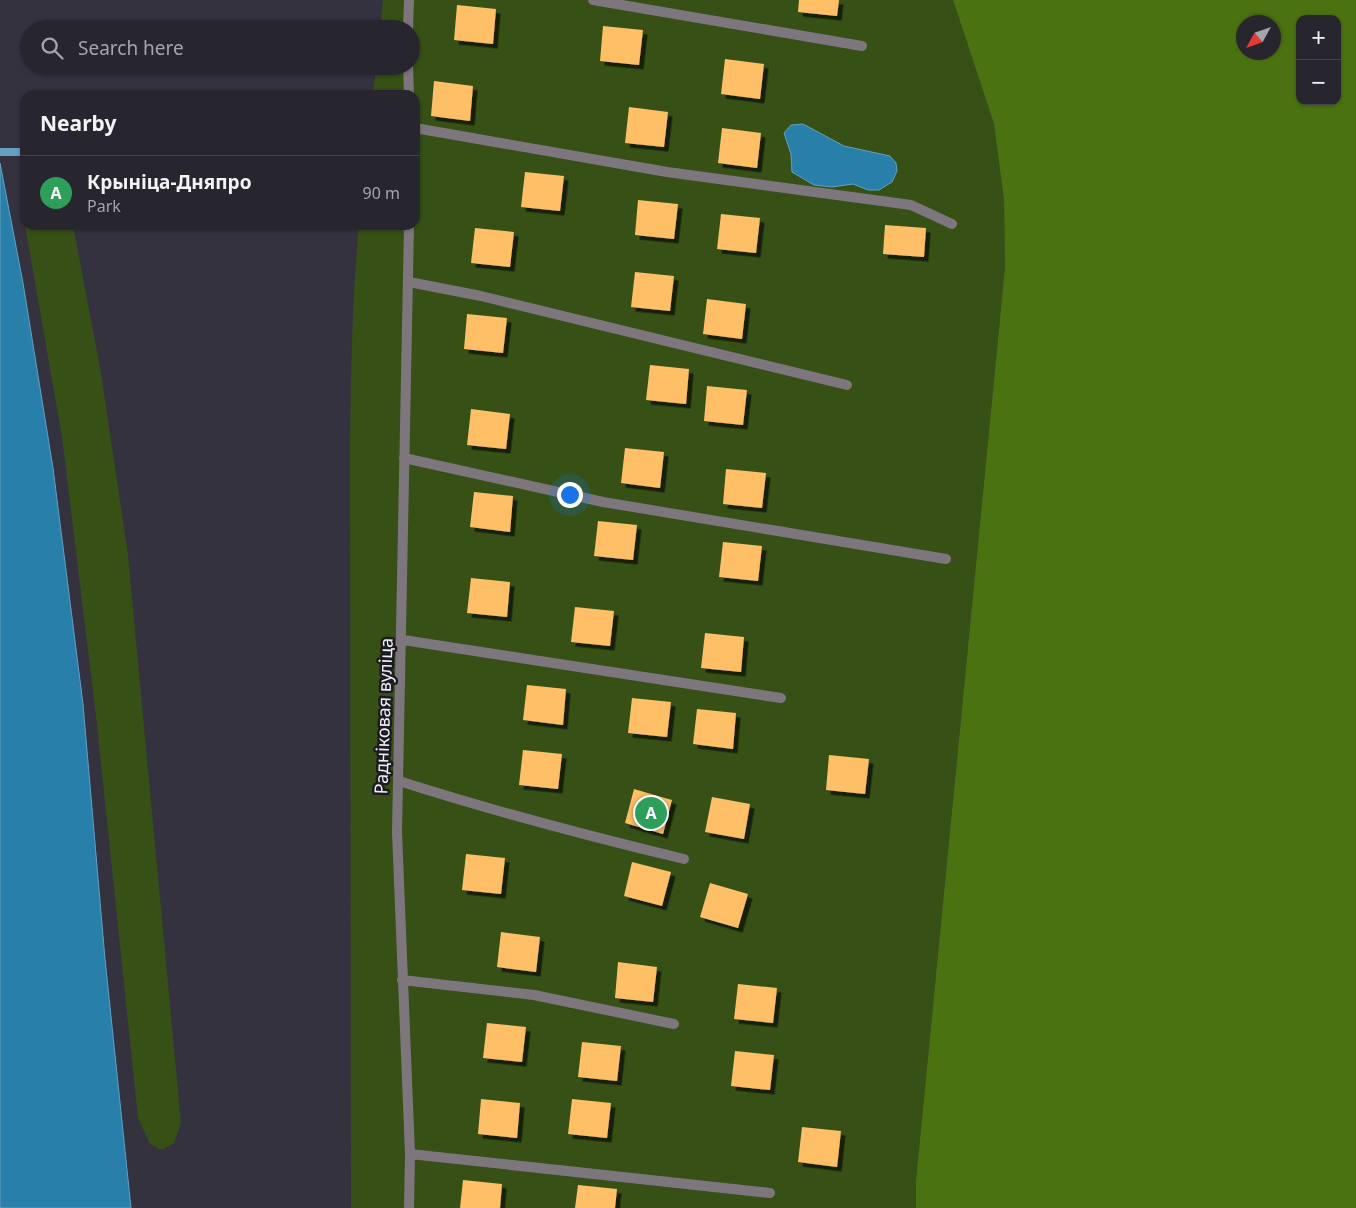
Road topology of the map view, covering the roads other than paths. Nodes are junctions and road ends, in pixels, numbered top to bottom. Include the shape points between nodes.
1 (409, 0) edge
2 (593, 0) edge
3 (408, 20) edge
4 (862, 46) dead end
5 (408, 75) edge
6 (409, 90) edge
7 (420, 129) edge
8 (952, 224) dead end
9 (409, 230) edge
10 (409, 282) junction
11 (847, 385) dead end
12 (404, 458) junction
13 (946, 559) dead end
14 (403, 640) junction
15 (782, 698) dead end
16 (399, 781) junction
17 (684, 859) dead end
18 (402, 980) junction
19 (674, 1024) dead end
20 (410, 1154) junction
21 (770, 1193) dead end
22 (409, 1208) edge

1 - 3 street
2 - 4 street
5 - 6 street
7 - 8 street via 667,172 911,205
9 - 10 street, Радніковая вуліца
10 - 11 street via 481,296
10 - 12 street, Радніковая вуліца
12 - 13 street via 603,502
12 - 14 street, Радніковая вуліца
14 - 15 street
14 - 16 street, Радніковая вуліца
16 - 17 street via 551,826
16 - 18 street, Радніковая вуліца via 397,842
18 - 19 street via 534,995
18 - 20 street, Радніковая вуліца
20 - 21 street
20 - 22 street, Радніковая вуліца

